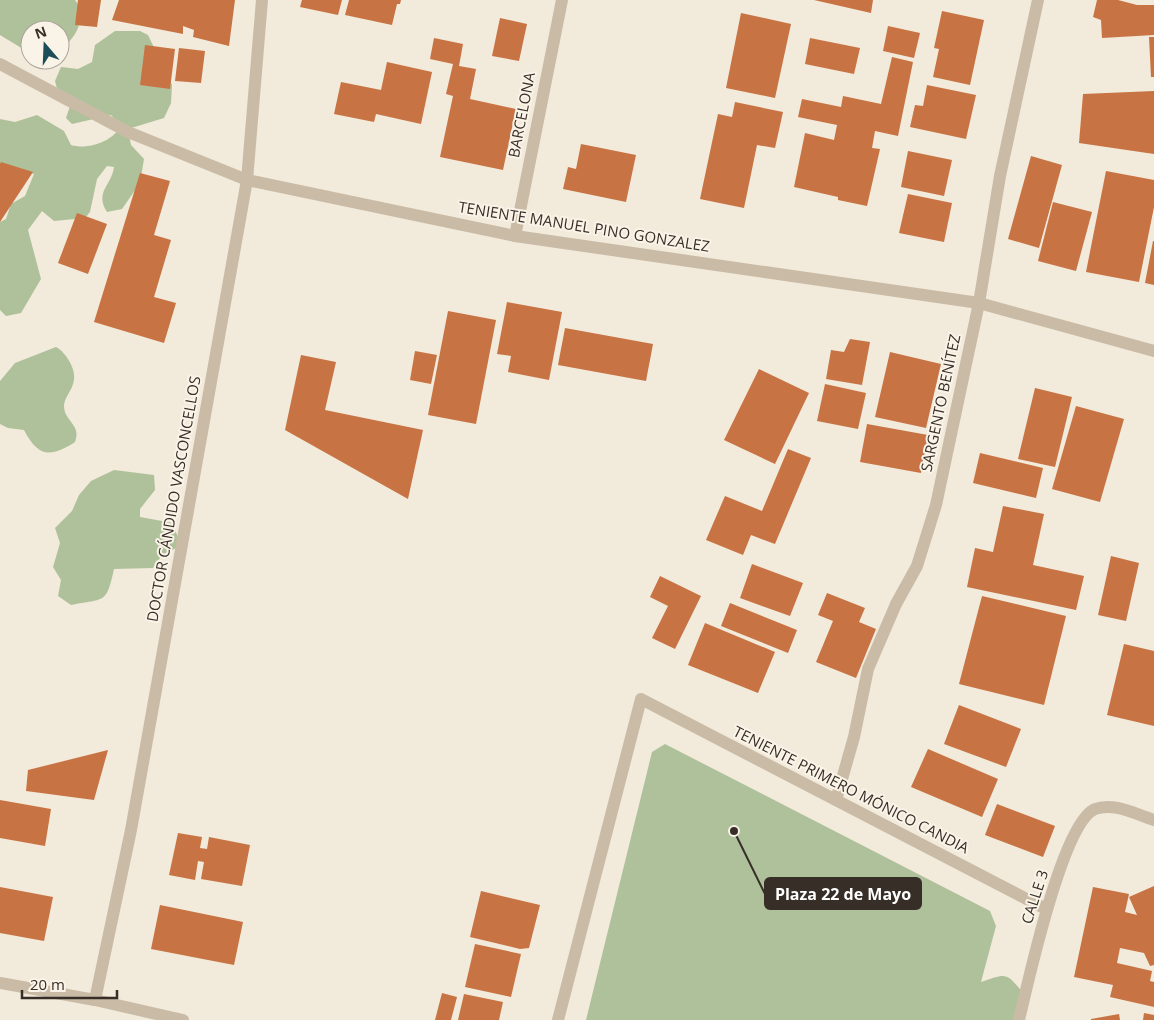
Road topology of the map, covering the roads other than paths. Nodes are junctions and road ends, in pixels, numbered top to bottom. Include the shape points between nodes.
1 (262, 0) edge
2 (562, 0) edge
3 (1038, 0) edge
4 (0, 64) edge
5 (247, 180) junction
6 (515, 236) junction
7 (978, 303) junction
8 (1154, 351) edge
9 (836, 800) junction
10 (1154, 820) edge
11 (1046, 909) junction
12 (0, 983) edge
13 (95, 1000) junction
14 (183, 1020) edge
15 (558, 1020) edge
16 (1019, 1020) edge

1 - 5 street, DOCTOR CÁNDIDO VASCONCELLOS
2 - 6 street, BARCELONA
3 - 7 street, SARGENTO BENÍTEZ via 1000,176
4 - 5 street, TENIENTE MANUEL PINO GONZALEZ via 128,132
5 - 6 street, TENIENTE MANUEL PINO GONZALEZ
5 - 13 street, DOCTOR CÁNDIDO VASCONCELLOS via 131,830
6 - 7 street, TENIENTE MANUEL PINO GONZALEZ
7 - 8 street, TENIENTE MANUEL PINO GONZALEZ
7 - 9 street, SARGENTO BENÍTEZ via 936,505 917,566 896,604 868,669 854,737
9 - 11 street, TENIENTE PRIMERO MÓNICO CANDIA
9 - 15 street, TENIENTE PRIMERO MÓNICO CANDIA via 641,699
10 - 11 street, CALLE 3 via 1112,806 1094,810 1077,828
11 - 16 street, CALLE 3
12 - 13 street
13 - 14 street

